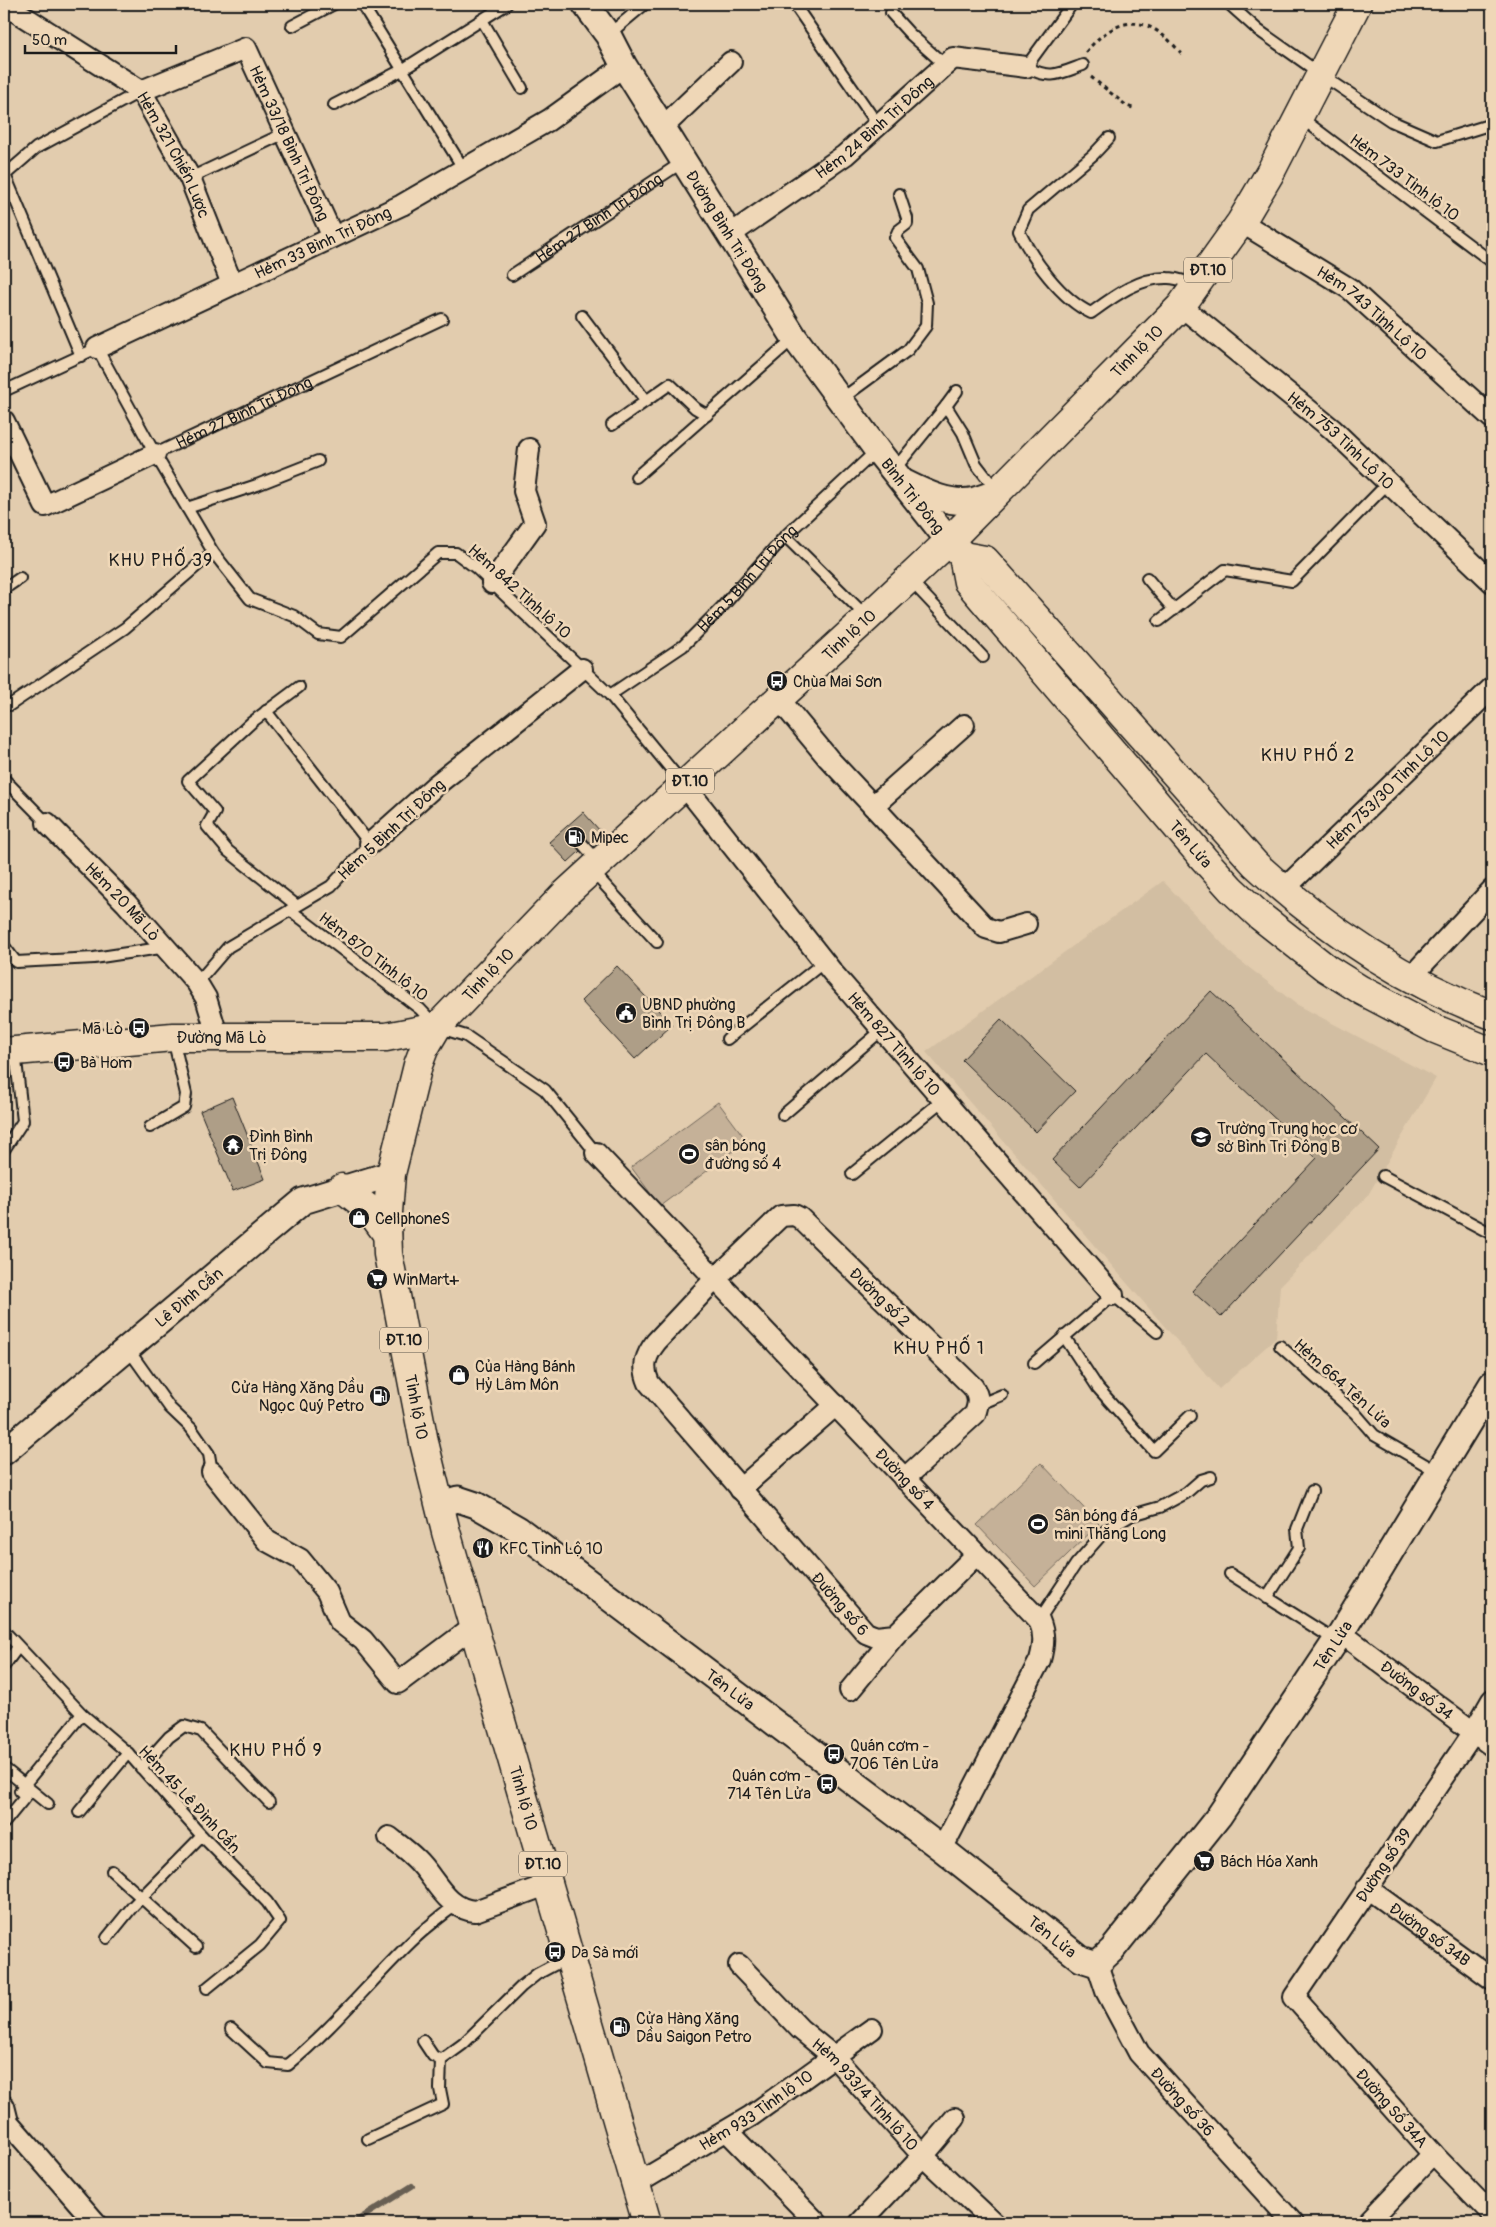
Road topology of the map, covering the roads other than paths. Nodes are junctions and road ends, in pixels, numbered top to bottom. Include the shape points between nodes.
1 (4, 4) edge
2 (334, 4) edge
3 (362, 4) edge
4 (507, 4) edge
5 (585, 4) edge
6 (645, 4) edge
7 (794, 4) edge
8 (1072, 4) edge
9 (1229, 4) edge
10 (1357, 4) edge
11 (891, 13) dead end
12 (482, 20) junction
13 (292, 26) dead end
14 (608, 36) junction
15 (731, 62) dead end
16 (945, 65) junction
17 (1083, 65) road end
18 (624, 66) junction
19 (1026, 67) junction
20 (402, 70) junction
21 (1322, 75) junction
22 (522, 88) dead end
23 (141, 91) junction
24 (334, 105) dead end
25 (1300, 117) junction
26 (1492, 124) edge
27 (878, 125) junction
28 (663, 127) junction
29 (285, 133) junction
30 (1108, 138) dead end
31 (685, 160) junction
32 (463, 168) junction
33 (190, 178) junction
34 (899, 194) dead end
35 (1241, 222) junction
36 (731, 234) junction
37 (333, 237) junction
38 (1492, 262) edge
39 (512, 275) dead end
40 (232, 284) junction
41 (1198, 284) junction
42 (1181, 306) junction
43 (582, 316) dead end
44 (442, 319) dead end
45 (794, 337) junction
46 (89, 352) junction
47 (4, 390) edge
48 (956, 392) dead end
49 (840, 400) junction
50 (646, 401) junction
51 (946, 406) junction
52 (707, 415) junction
53 (1492, 418) edge
54 (4, 421) edge
55 (612, 425) dead end
56 (529, 449) dead end
57 (877, 450) junction
58 (155, 454) junction
59 (318, 461) dead end
60 (898, 476) junction
61 (636, 477) dead end
62 (1388, 483) junction
63 (998, 492) junction
64 (187, 508) junction
65 (785, 536) junction
66 (956, 548) junction
67 (213, 552) junction
68 (20, 578) dead end
69 (1147, 578) dead end
70 (909, 580) junction
71 (1492, 582) edge
72 (492, 583) junction
73 (4, 589) edge
74 (1174, 610) junction
75 (868, 618) junction
76 (1159, 621) dead end
77 (983, 657) dead end
78 (582, 669) junction
79 (299, 686) dead end
80 (1492, 688) edge
81 (610, 695) junction
82 (779, 699) junction
83 (10, 704) dead end
84 (266, 711) junction
85 (964, 725) dead end
86 (4, 779) edge
87 (685, 786) junction
88 (873, 806) junction
89 (47, 823) joint
90 (576, 837) dead end
91 (370, 844) junction
92 (595, 866) junction
93 (1283, 890) junction
94 (1492, 890) edge
95 (293, 908) junction
96 (1026, 924) dead end
97 (657, 942) dead end
98 (4, 946) edge
99 (167, 947) junction
100 (824, 962) junction
101 (1410, 978) junction
102 (197, 983) junction
103 (1492, 1015) edge
104 (437, 1027) junction
105 (882, 1030) junction
106 (173, 1037) junction
107 (218, 1038) junction
108 (726, 1038) dead end
109 (9, 1052) edge
110 (1492, 1052) edge
111 (943, 1100) junction
112 (783, 1115) dead end
113 (150, 1127) dead end
114 (4, 1150) edge
115 (596, 1153) joint
116 (391, 1174) junction
117 (852, 1174) dead end
118 (1384, 1176) dead end
119 (342, 1188) junction
120 (387, 1234) junction
121 (1492, 1234) edge
122 (715, 1279) junction
123 (1113, 1295) junction
124 (1157, 1332) dead end
125 (1064, 1336) junction
126 (1280, 1346) dead end
127 (128, 1348) junction
128 (1034, 1363) dead end
129 (1492, 1384) edge
130 (1002, 1395) dead end
131 (836, 1405) junction
132 (978, 1405) junction
133 (1190, 1416) dead end
134 (4, 1452) edge
135 (212, 1472) joint
136 (1439, 1472) junction
137 (1211, 1477) dead end
138 (904, 1478) junction
139 (740, 1489) junction
140 (1312, 1491) dead end
141 (440, 1504) junction
142 (976, 1555) junction
143 (1230, 1574) dead end
144 (1268, 1598) junction
145 (1038, 1620) junction
146 (474, 1626) junction
147 (4, 1630) edge
148 (894, 1635) junction
149 (1338, 1637) junction
150 (18, 1647) junction
151 (4, 1666) edge
152 (850, 1690) dead end
153 (1492, 1700) edge
154 (82, 1714) junction
155 (1473, 1733) junction
156 (1492, 1746) edge
157 (128, 1754) junction
158 (141, 1768) junction
159 (5, 1770) dead end
160 (24, 1785) junction
161 (269, 1802) dead end
162 (48, 1804) dead end
163 (79, 1812) dead end
164 (4, 1823) edge
165 (202, 1836) junction
166 (389, 1837) dead end
167 (942, 1849) junction
168 (112, 1871) dead end
169 (549, 1884) junction
170 (1367, 1888) junction
171 (142, 1897) junction
172 (454, 1906) junction
173 (107, 1938) dead end
174 (196, 1947) dead end
175 (570, 1957) junction
176 (1097, 1964) junction
177 (738, 1965) dead end
178 (1492, 1979) edge
179 (207, 1988) dead end
180 (1294, 1997) joint
181 (231, 2029) dead end
182 (872, 2029) dead end
183 (423, 2041) dead end
184 (834, 2057) junction
185 (441, 2060) junction
186 (4, 2106) edge
187 (955, 2118) dead end
188 (727, 2131) junction
189 (368, 2139) dead end
190 (1434, 2154) junction
191 (923, 2156) junction
192 (636, 2184) junction
193 (1492, 2215) edge
194 (96, 2223) edge
195 (647, 2223) edge
196 (817, 2223) edge
197 (860, 2223) edge
198 (994, 2223) edge
199 (1293, 2223) edge
200 (1367, 2223) edge

1 - 23 street, Hẻm 321 Chiến Lược
2 - 13 lane
3 - 20 lane
4 - 12 lane
5 - 14 street, Đường Bình Trị Đông
6 - 14 lane
7 - 27 lane
8 - 19 lane
9 - 21 lane via 1258,30
10 - 21 main road, Tỉnh lộ 10 / ĐT.10
11 - 16 lane
12 - 20 lane
12 - 22 lane
14 - 18 street, Đường Bình Trị Đông
15 - 28 street
16 - 19 street, Hẻm 24 Bình Trị Đông via 953,58
16 - 27 street, Hẻm 24 Bình Trị Đông
17 - 19 lane via 1059,74 1040,74
18 - 28 street, Đường Bình Trị Đông
18 - 32 street, Hẻm 33 Bình Trị Đông via 549,120
20 - 24 lane
20 - 32 lane
21 - 25 main road, Tỉnh lộ 10 / ĐT.10
21 - 26 lane via 1391,121 1437,141
23 - 29 street, Hẻm 33/18 Bình Trị Đông via 246,48
23 - 33 street, Hẻm 321 Chiến Lược
23 - 46 lane, Hẻm 842 Tỉnh lộ 10 via 36,148 5,175
25 - 35 main road, Tỉnh lộ 10 / ĐT.10
25 - 38 lane, Hẻm 733 Tỉnh lộ 10
27 - 36 street, Hẻm 24 Bình Trị Đông via 844,155
28 - 31 street, Đường Bình Trị Đông
29 - 33 lane
29 - 37 street, Hẻm 33/18 Bình Trị Đông
30 - 41 lane via 1093,155 1028,210 1019,230 1026,246 1044,274 1082,309 1091,313 1114,295 1137,284 1168,278
31 - 36 street, Đường Bình Trị Đông
31 - 39 lane, Hẻm 27 Bình Trị Đông
32 - 37 street, Hẻm 33 Bình Trị Đông via 402,205
33 - 40 street, Hẻm 321 Chiến Lược
34 - 49 lane via 907,218 895,238 918,269 927,303 926,326 908,350
35 - 41 main road, Tỉnh lộ 10 / ĐT.10
35 - 53 street, Hẻm 743 Tỉnh Lộ 10 via 1350,289
36 - 45 street, Đường Bình Trị Đông
37 - 40 street, Hẻm 33 Bình Trị Đông
40 - 46 street, Hẻm 33 Bình Trị Đông
41 - 42 main road, Tỉnh lộ 10 / ĐT.10
42 - 62 street, Hẻm 753 Tỉnh Lộ 10 via 1332,429
42 - 63 main road, Tỉnh lộ 10 / ĐT.10
43 - 50 lane
44 - 58 lane, Hẻm 27 Bình Trị Đông
45 - 49 street, Đường Bình Trị Đông
45 - 52 lane
46 - 47 lane, Hẻm 33 Bình Trị Đông
46 - 58 lane, Hẻm 842 Tỉnh lộ 10
48 - 51 lane
49 - 57 street, Đường Bình Trị Đông
50 - 52 lane via 670,384
50 - 55 lane
51 - 60 lane
51 - 63 lane via 963,433 976,464
52 - 61 lane
54 - 58 street, Hẻm 27 Bình Trị Đông via 45,506
56 - 72 street via 524,491 535,523
57 - 60 street, Bình Trị Đông
57 - 65 lane, Hẻm 5 Bình Trị Đông
58 - 64 lane, Hẻm 842 Tỉnh lộ 10
59 - 64 lane
60 - 63 street via 923,492 950,500 973,501
60 - 66 street, Bình Trị Đông
62 - 71 street, Hẻm 753 Tỉnh Lộ 10
62 - 74 lane via 1292,581 1225,570
63 - 66 main road, Tỉnh lộ 10 / ĐT.10
64 - 67 lane, Hẻm 842 Tỉnh lộ 10
65 - 75 lane
65 - 81 lane, Hẻm 5 Bình Trị Đông via 683,646
66 - 70 main road, Tỉnh lộ 10 / ĐT.10
66 - 93 main road via 985,560 1255,864
66 - 110 main road, Tên Lửa via 968,582 1238,896 1292,943 1361,990 1435,1029
67 - 72 lane, Hẻm 842 Tỉnh lộ 10 via 250,599 294,616 318,634 341,637 438,553 456,553
67 - 83 lane via 125,628
68 - 73 lane
69 - 74 lane
70 - 75 main road, Tỉnh lộ 10 / ĐT.10
70 - 77 lane
72 - 78 lane, Hẻm 842 Tỉnh lộ 10
74 - 76 lane
75 - 82 main road, Tỉnh lộ 10 / ĐT.10
78 - 81 lane, Hẻm 842 Tỉnh lộ 10
78 - 91 street, Hẻm 5 Bình Trị Đông via 436,785
79 - 84 lane
80 - 93 street, Hẻm 753/30 Tỉnh Lộ 10
81 - 87 lane, Hẻm 842 Tỉnh lộ 10
82 - 87 main road, Tỉnh lộ 10 / ĐT.10
82 - 88 street
84 - 91 lane
84 - 95 lane, Hẻm 870 Tỉnh lộ 10 via 188,781 215,812 207,826 228,851
85 - 88 street
86 - 89 lane, Hẻm 20 Mã Lò
87 - 92 main road, Tỉnh lộ 10 / ĐT.10
87 - 100 street, Hẻm 827 Tỉnh lộ 10
88 - 96 street via 986,928 998,932
89 - 99 street, Hẻm 20 Mã Lò
90 - 92 lane
91 - 95 lane, Hẻm 5 Bình Trị Đông via 331,886
92 - 97 lane
92 - 104 main road, Tỉnh lộ 10 / ĐT.10 via 542,916
93 - 101 main road via 1345,939
94 - 101 street
95 - 102 lane, Hẻm 5 Bình Trị Đông via 228,947
95 - 104 lane, Hẻm 870 Tỉnh lộ 10 via 420,1009
98 - 99 lane via 16,962 94,958
99 - 102 street, Hẻm 20 Mã Lò
100 - 105 street, Hẻm 827 Tỉnh lộ 10
100 - 108 lane
101 - 103 main road
102 - 107 street, Hẻm 20 Mã Lò via 206,998
104 - 107 main road, Đường Mã Lò via 386,1037
104 - 115 lane via 466,1036 545,1090
104 - 116 main road, Tỉnh lộ 10 / ĐT.10 via 418,1065
105 - 111 street, Hẻm 827 Tỉnh lộ 10
105 - 112 lane
106 - 107 main road, Đường Mã Lò
106 - 109 main road, Đường Mã Lò
106 - 113 lane via 186,1094 184,1107
109 - 114 lane via 23,1121
111 - 117 lane
111 - 123 street, Hẻm 827 Tỉnh lộ 10
115 - 122 street, Đường số 4
116 - 119 street, Lê Đình Cẩn
116 - 120 main road, Tỉnh lộ 10 / ĐT.10
118 - 121 lane
119 - 120 main road via 368,1208
119 - 127 street, Lê Đình Cẩn via 303,1201
120 - 141 main road, Tỉnh lộ 10 / ĐT.10 via 388,1254 424,1442
122 - 131 street, Đường số 4
122 - 132 street, Đường số 2 via 775,1220 787,1214 794,1215 974,1387
122 - 139 street, Đường số 6 via 652,1347 644,1373
123 - 124 lane
123 - 125 lane
125 - 128 lane
125 - 133 lane via 1098,1388 1154,1452
126 - 136 lane, Hẻm 664 Tên Lửa via 1355,1413 1374,1435
127 - 134 street, Lê Đình Cẩn
127 - 135 lane via 170,1408 191,1428 209,1454
129 - 136 street, Tên Lửa
130 - 132 lane
131 - 138 street, Đường số 4
131 - 139 street
132 - 138 street via 969,1420
135 - 146 street via 267,1541 300,1560 327,1592 340,1622 363,1640 398,1683
136 - 149 street, Tên Lửa
137 - 145 lane via 1160,1507 1132,1516 1105,1532 1076,1564
138 - 142 street, Đường số 4
139 - 148 street, Đường số 6 via 859,1628 866,1634
140 - 144 lane via 1297,1529 1299,1548
141 - 146 main road, Tỉnh lộ 10 / ĐT.10
141 - 167 street, Tên Lửa via 458,1499 476,1505 518,1529
142 - 145 street, Đường số 4
142 - 148 street, Đường số 6
143 - 144 lane
144 - 149 lane
145 - 167 street, Đường số 4 via 1044,1632 1040,1660
146 - 169 main road, Tỉnh lộ 10 / ĐT.10
147 - 150 lane, Hẻm 45 Lê Đình Cẩn
148 - 152 street, Đường số 6
149 - 155 street, Đường số 34
149 - 176 street, Tên Lửa via 1219,1816 1112,1950
150 - 151 lane
150 - 154 lane, Hẻm 45 Lê Đình Cẩn
153 - 155 street, Đường số 39
154 - 157 lane, Hẻm 45 Lê Đình Cẩn
154 - 160 lane
155 - 156 street, Đường số 34
155 - 170 street, Đường số 39
157 - 158 lane, Hẻm 45 Lê Đình Cẩn
157 - 163 lane
158 - 161 lane via 169,1737 184,1726 201,1731
158 - 165 lane, Hẻm 45 Lê Đình Cẩn
159 - 160 lane
160 - 162 lane
160 - 164 lane via 20,1791 26,1796
165 - 171 lane
165 - 179 lane, Hẻm 45 Lê Đình Cẩn via 267,1902 280,1921 260,1945
166 - 172 street via 417,1859
167 - 176 street, Tên Lửa via 1081,1959
168 - 171 lane
169 - 172 street via 475,1911
169 - 175 main road, Tỉnh lộ 10 / ĐT.10
170 - 178 street, Đường số 34B
170 - 180 street, Đường số 39
171 - 173 lane
171 - 174 lane
172 - 181 lane via 410,1942 357,2000 288,2065 268,2063
175 - 185 lane via 537,1974 463,2044
175 - 192 main road, Tỉnh lộ 10 / ĐT.10
176 - 199 street, Đường số 36 via 1110,1999 1139,2053
177 - 184 street, Hẻm 933/4 Tỉnh lộ 10 via 800,2029
180 - 190 street, Đường Số 34A
182 - 184 street, Hẻm 933 Tỉnh lộ 10
183 - 185 lane
184 - 188 street, Hẻm 933 Tỉnh lộ 10
184 - 191 street, Hẻm 933/4 Tỉnh lộ 10
185 - 189 lane via 443,2104
186 - 194 street via 8,2122
187 - 191 street
188 - 192 street, Hẻm 933 Tỉnh lộ 10
188 - 196 street
190 - 193 street, Đường Số 34A
190 - 200 street
191 - 197 street
191 - 198 street, Hẻm 933/4 Tỉnh lộ 10
192 - 195 main road, Tỉnh lộ 10 / ĐT.10

